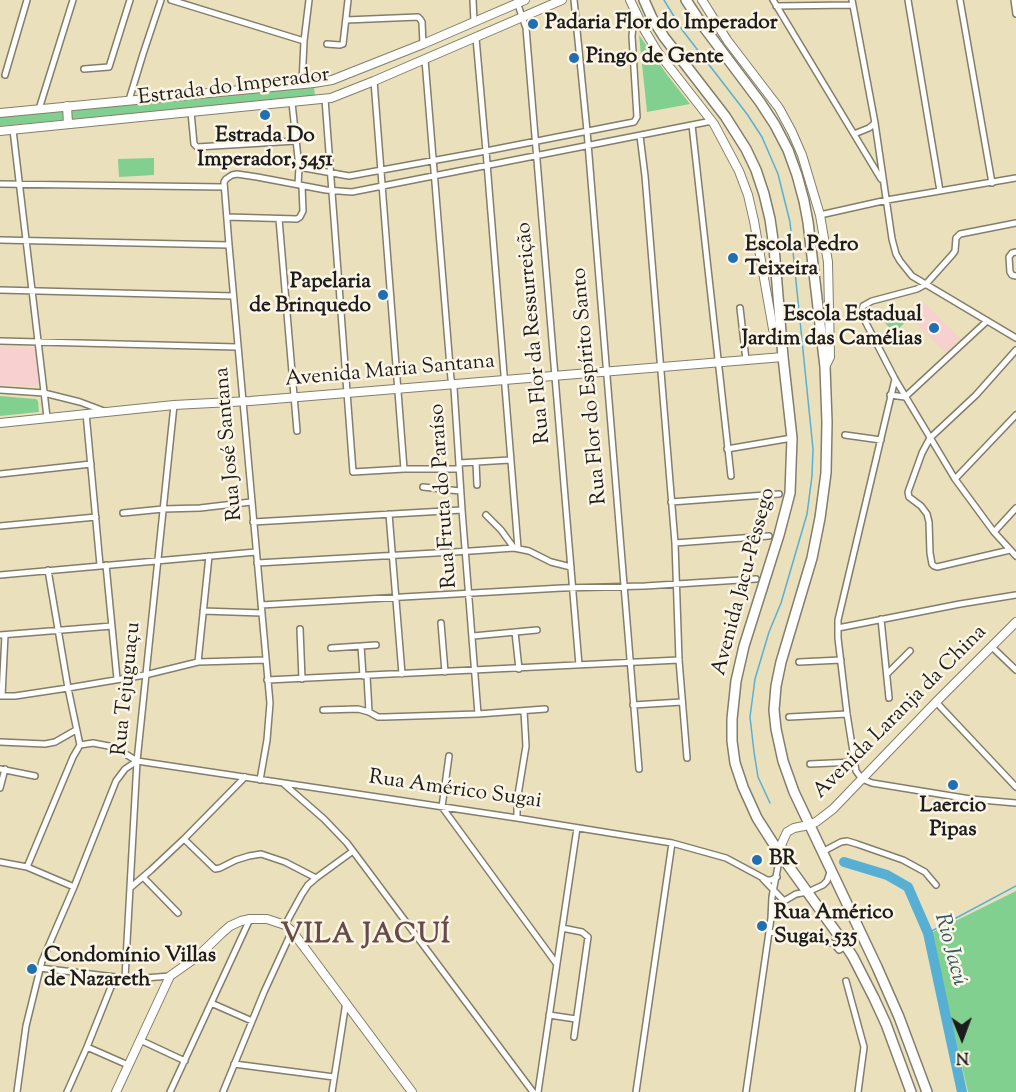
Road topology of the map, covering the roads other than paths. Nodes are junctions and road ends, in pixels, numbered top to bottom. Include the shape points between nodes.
1 (27, 0) edge
2 (73, 0) edge
3 (130, 0) edge
4 (161, 0) edge
5 (171, 0) edge
6 (309, 0) edge
7 (348, 0) edge
8 (473, 0) edge
9 (562, 0) edge
10 (574, 0) edge
11 (630, 0) edge
12 (644, 0) edge
13 (686, 0) edge
14 (702, 0) edge
15 (772, 0) edge
16 (908, 0) edge
17 (960, 0) edge
18 (1014, 0) edge
19 (520, 1) edge
20 (852, 2) edge
21 (776, 6) junction
22 (1016, 14) edge
23 (636, 15) junction
24 (524, 17) junction
25 (346, 20) junction
26 (474, 22) junction
27 (476, 38) junction
28 (304, 41) junction
29 (327, 44) dead end
30 (423, 44) junction
31 (425, 60) junction
32 (84, 69) dead end
33 (5, 75) dead end
34 (374, 81) junction
35 (302, 84) junction
36 (325, 99) junction
37 (129, 100) junction
38 (292, 103) junction
39 (67, 106) junction
40 (39, 109) junction
41 (191, 112) junction
42 (0, 113) edge
43 (712, 122) junction
44 (874, 123) junction
45 (68, 124) junction
46 (692, 125) junction
47 (13, 130) junction
48 (0, 131) edge
49 (587, 131) junction
50 (854, 134) junction
51 (640, 136) junction
52 (296, 141) junction
53 (536, 141) junction
54 (588, 146) junction
55 (486, 151) junction
56 (538, 156) junction
57 (432, 160) junction
58 (487, 165) junction
59 (299, 167) junction
60 (382, 170) junction
61 (330, 173) junction
62 (434, 176) junction
63 (1016, 178) edge
64 (884, 183) junction
65 (992, 183) junction
66 (0, 184) edge
67 (19, 185) junction
68 (300, 185) junction
69 (383, 186) junction
70 (224, 187) junction
71 (332, 191) junction
72 (940, 191) junction
73 (887, 200) junction
74 (820, 215) junction
75 (226, 217) junction
76 (279, 219) junction
77 (1016, 223) edge
78 (0, 240) edge
79 (26, 240) junction
80 (229, 245) junction
81 (1016, 252) edge
82 (1016, 276) edge
83 (926, 284) junction
84 (0, 290) edge
85 (32, 290) junction
86 (233, 296) junction
87 (740, 308) dead end
88 (987, 321) junction
89 (1016, 338) edge
90 (0, 341) edge
91 (39, 343) junction
92 (782, 345) junction
93 (237, 347) junction
94 (1016, 350) edge
95 (783, 357) junction
96 (746, 360) junction
97 (717, 363) junction
98 (660, 367) junction
99 (825, 367) junction
100 (607, 372) junction
101 (555, 377) junction
102 (895, 379) junction
103 (504, 381) junction
104 (453, 385) junction
105 (399, 389) junction
106 (0, 390) edge
107 (44, 393) junction
108 (348, 393) junction
109 (890, 395) junction
110 (294, 397) junction
111 (905, 397) junction
112 (242, 401) junction
113 (174, 405) junction
114 (105, 411) junction
115 (86, 413) junction
116 (1016, 415) edge
117 (46, 417) junction
118 (0, 423) edge
119 (297, 431) dead end
120 (845, 435) dead end
121 (792, 438) junction
122 (930, 438) junction
123 (881, 440) junction
124 (727, 449) junction
125 (510, 460) junction
126 (476, 462) junction
127 (91, 464) junction
128 (459, 466) junction
129 (404, 469) junction
130 (0, 474) edge
131 (731, 476) dead end
132 (955, 479) junction
133 (477, 485) dead end
134 (423, 488) dead end
135 (460, 491) junction
136 (779, 494) dead end
137 (251, 502) junction
138 (671, 502) junction
139 (1016, 508) edge
140 (163, 509) junction
141 (462, 510) junction
142 (123, 513) dead end
143 (389, 514) junction
144 (486, 515) dead end
145 (96, 517) junction
146 (253, 522) junction
147 (0, 526) edge
148 (994, 532) junction
149 (769, 536) dead end
150 (675, 543) junction
151 (516, 548) junction
152 (1010, 550) junction
153 (256, 552) junction
154 (466, 552) junction
155 (209, 556) junction
156 (392, 556) junction
157 (1016, 556) edge
158 (158, 561) junction
159 (257, 563) junction
160 (103, 565) junction
161 (571, 567) junction
162 (48, 570) junction
163 (0, 575) edge
164 (756, 579) dead end
165 (677, 584) junction
166 (624, 585) junction
167 (573, 588) junction
168 (470, 593) junction
169 (1016, 595) edge
170 (396, 598) junction
171 (261, 605) junction
172 (203, 611) junction
173 (262, 613) junction
174 (881, 620) junction
175 (1016, 622) edge
176 (441, 623) dead end
177 (112, 626) junction
178 (838, 628) junction
179 (300, 629) dead end
180 (537, 630) dead end
181 (59, 631) junction
182 (516, 632) junction
183 (3, 635) edge
184 (473, 636) junction
185 (376, 645) dead end
186 (361, 646) junction
187 (992, 646) junction
188 (331, 648) dead end
189 (910, 651) dead end
190 (266, 660) junction
191 (679, 660) junction
192 (841, 660) junction
193 (198, 662) junction
194 (629, 662) junction
195 (799, 662) dead end
196 (579, 665) junction
197 (519, 669) junction
198 (1016, 670) edge
199 (476, 671) junction
200 (445, 672) junction
201 (402, 674) junction
202 (887, 674) junction
203 (145, 675) junction
204 (365, 676) junction
205 (117, 679) junction
206 (302, 679) junction
207 (267, 680) junction
208 (68, 688) junction
209 (1, 696) edge
210 (888, 698) dead end
211 (682, 702) junction
212 (936, 702) junction
213 (633, 705) junction
214 (545, 709) dead end
215 (323, 710) dead end
216 (524, 711) junction
217 (369, 712) junction
218 (478, 714) junction
219 (847, 714) junction
220 (789, 717) dead end
221 (76, 730) junction
222 (0, 742) edge
223 (80, 745) junction
224 (449, 756) dead end
225 (687, 758) dead end
226 (136, 761) junction
227 (854, 762) junction
228 (810, 764) dead end
229 (3, 769) edge
230 (639, 769) dead end
231 (35, 776) dead end
232 (245, 777) junction
233 (862, 779) junction
234 (260, 780) junction
235 (284, 783) junction
236 (1016, 787) edge
237 (0, 788) edge
238 (1016, 802) edge
239 (442, 807) junction
240 (517, 818) junction
241 (809, 825) junction
242 (577, 828) junction
243 (184, 839) junction
244 (672, 843) junction
245 (353, 851) junction
246 (822, 852) junction
247 (780, 854) junction
248 (0, 862) edge
249 (27, 867) junction
250 (831, 870) junction
251 (143, 877) junction
252 (777, 877) junction
253 (316, 878) junction
254 (762, 878) junction
255 (936, 885) dead end
256 (74, 886) junction
257 (130, 888) junction
258 (773, 890) junction
259 (808, 892) junction
260 (784, 901) junction
261 (178, 913) dead end
262 (771, 918) junction
263 (250, 919) junction
264 (285, 925) junction
265 (562, 928) junction
266 (292, 931) junction
267 (769, 932) junction
268 (846, 945) junction
269 (556, 963) junction
270 (40, 968) junction
271 (170, 976) junction
272 (115, 977) junction
273 (125, 978) junction
274 (846, 981) dead end
275 (211, 1002) junction
276 (345, 1002) junction
277 (549, 1015) junction
278 (576, 1019) junction
279 (252, 1022) junction
280 (574, 1037) dead end
281 (140, 1040) junction
282 (87, 1047) junction
283 (184, 1060) junction
284 (234, 1064) junction
285 (128, 1065) junction
286 (334, 1077) junction
287 (17, 1092) edge
288 (67, 1092) edge
289 (116, 1092) edge
290 (170, 1092) edge
291 (223, 1092) edge
292 (332, 1092) edge
293 (412, 1092) edge
294 (533, 1092) edge
295 (538, 1092) edge
296 (636, 1092) edge
297 (746, 1092) edge
298 (858, 1092) edge
299 (910, 1092) edge
300 (927, 1092) edge

1 - 33 street
2 - 40 street
3 - 32 street via 109,67
4 - 37 street
5 - 28 street
6 - 28 street
7 - 25 street
8 - 26 street
9 - 24 street, Estrada do Imperador
10 - 49 street, Rua Flor do Espírito Santo
11 - 23 street
12 - 92 highway, Avenida Jacu-Pêssego via 664,37 725,116 759,178 774,247
13 - 99 highway via 760,102 788,150 808,222
14 - 74 street via 779,108 802,155
15 - 21 street
16 - 72 street
17 - 65 street
18 - 22 street
19 - 24 street, Rua Flor da Ressurreição
19 - 26 street, Estrada do Imperador
20 - 21 street
20 - 44 street
21 - 50 street
23 - 43 street via 657,51
23 - 49 street via 632,36 637,119
24 - 27 street, Estrada do Imperador
24 - 53 street, Rua Flor da Ressurreição
25 - 29 street via 343,44
25 - 30 street via 418,17 422,22
26 - 30 street, Estrada do Imperador
27 - 31 street, Estrada do Imperador
27 - 55 street
28 - 35 street
30 - 35 street, Estrada do Imperador via 332,80
31 - 34 street, Estrada do Imperador
31 - 57 street, Rua Fruta do Paraíso
34 - 36 street, Estrada do Imperador
34 - 60 street
35 - 37 street, Estrada do Imperador
36 - 38 street, Estrada do Imperador
36 - 61 street
37 - 39 street, Estrada do Imperador
38 - 41 street, Estrada do Imperador
38 - 52 street
39 - 40 street, Estrada do Imperador
39 - 45 street
40 - 42 street, Estrada do Imperador
41 - 45 street, Estrada do Imperador
41 - 52 street via 197,147
43 - 46 street
43 - 92 street via 748,195 773,329
44 - 50 street
44 - 64 street
45 - 47 street, Estrada do Imperador
46 - 51 street
46 - 97 street
47 - 48 street, Estrada do Imperador
47 - 67 street
49 - 53 street
49 - 54 street, Rua Flor do Espírito Santo
50 - 64 street
51 - 54 street
51 - 98 street
52 - 59 street
53 - 55 street
53 - 56 street, Rua Flor da Ressurreição
54 - 56 street
54 - 100 street, Rua Flor do Espírito Santo
55 - 57 street
55 - 58 street
56 - 58 street
56 - 101 street, Rua Flor da Ressurreição
57 - 60 street
57 - 62 street, Rua Fruta do Paraíso
58 - 62 street
58 - 103 street
59 - 61 street
59 - 68 street
60 - 61 street via 349,176
60 - 69 street
61 - 71 street
62 - 69 street
62 - 104 street, Rua Fruta do Paraíso
63 - 65 street
64 - 73 street
65 - 72 street
66 - 67 street
67 - 70 street
67 - 79 street
68 - 70 street via 237,174 226,179
68 - 71 street
68 - 76 street via 300,217
69 - 71 street
69 - 105 street
70 - 75 street, Rua José Santana
71 - 108 street
72 - 73 street
73 - 74 street
73 - 83 street via 896,254 912,276
74 - 99 street via 828,262 830,357
75 - 76 street
75 - 80 street, Rua José Santana
76 - 110 street
77 - 83 street via 960,234 955,251
78 - 79 street
79 - 80 street
79 - 85 street
80 - 86 street, Rua José Santana
81 - 82 street via 1009,257 1010,272
83 - 88 street
83 - 102 street via 862,306 865,321
84 - 85 street
85 - 86 street
85 - 91 street
86 - 93 street, Rua José Santana
87 - 96 street
88 - 89 street
88 - 111 street
90 - 91 street
91 - 93 street
91 - 107 street
92 - 95 highway, Avenida Jacu-Pêssego
93 - 112 street, Rua José Santana
94 - 122 street
95 - 96 street, Avenida Maria Santana
95 - 121 highway, Avenida Jacu-Pêssego
96 - 97 street, Avenida Maria Santana
97 - 98 street, Avenida Maria Santana
97 - 124 street
98 - 100 street, Avenida Maria Santana
98 - 138 street
99 - 241 highway via 826,473 820,518 781,662 774,710 783,761
100 - 101 street, Avenida Maria Santana
100 - 166 street, Rua Flor do Espírito Santo
101 - 103 street, Avenida Maria Santana
101 - 161 street, Rua Flor da Ressurreição
102 - 109 street
102 - 111 street
103 - 104 street, Avenida Maria Santana
103 - 125 street
104 - 105 street, Avenida Maria Santana
104 - 128 street, Rua Fruta do Paraíso
105 - 108 street, Avenida Maria Santana
105 - 129 street
106 - 107 street
107 - 114 street
107 - 117 street
108 - 110 street, Avenida Maria Santana
108 - 129 street via 353,472
109 - 111 street
109 - 123 street
110 - 112 street, Avenida Maria Santana
110 - 119 street
111 - 122 street
112 - 113 street, Avenida Maria Santana
112 - 137 street, Rua José Santana
113 - 114 street, Avenida Maria Santana
113 - 140 street, Rua Tejuguaçu
114 - 115 street, Avenida Maria Santana
115 - 117 street, Avenida Maria Santana
115 - 127 street
116 - 132 street
117 - 118 street, Avenida Maria Santana
120 - 123 street
121 - 124 street
121 - 247 highway, Avenida Jacu-Pêssego via 790,493 744,646 732,719 735,763 743,787
122 - 132 street
122 - 152 street via 908,494 927,514 932,564 937,567
123 - 178 street
124 - 131 street
125 - 126 street
125 - 151 street
126 - 128 street
126 - 133 street
127 - 130 street
127 - 145 street
128 - 129 street
128 - 135 street, Rua Fruta do Paraíso
132 - 148 street
134 - 135 street
135 - 141 street, Rua Fruta do Paraíso
136 - 138 street
137 - 140 street
137 - 146 street, Rua José Santana
138 - 150 street
139 - 148 street
140 - 142 street
140 - 158 street, Rua Tejuguaçu
141 - 143 street
141 - 154 street, Rua Fruta do Paraíso
143 - 146 street
143 - 156 street
144 - 151 street
145 - 147 street
145 - 160 street
146 - 153 street, Rua José Santana
148 - 152 street
149 - 150 street
150 - 165 street
151 - 154 street
151 - 161 street
152 - 157 street
153 - 155 street
153 - 159 street, Rua José Santana
154 - 156 street
154 - 168 street, Rua Fruta do Paraíso
155 - 158 street
155 - 172 street
156 - 159 street
156 - 170 street
158 - 160 street
158 - 203 street, Rua Tejuguaçu
159 - 171 street, Rua José Santana
160 - 162 street
160 - 177 street
161 - 167 street, Rua Flor da Ressurreição
162 - 163 street
162 - 181 street
164 - 165 street
165 - 166 street
165 - 191 street
166 - 167 street
166 - 194 street, Rua Flor do Espírito Santo
167 - 168 street
167 - 196 street, Rua Flor da Ressurreição
168 - 170 street
168 - 184 street, Rua Fruta do Paraíso
169 - 174 street
170 - 171 street
170 - 201 street
171 - 173 street, Rua José Santana
172 - 173 street
172 - 193 street
173 - 190 street, Rua José Santana
174 - 178 street
174 - 202 street
175 - 187 street, Avenida Laranja da China
176 - 200 street
177 - 181 street
177 - 205 street
178 - 192 street
179 - 206 street
180 - 182 street
181 - 183 street
181 - 208 street
182 - 184 street
182 - 197 street
183 - 209 street
184 - 199 street, Rua Fruta do Paraíso
185 - 186 street
186 - 188 street
186 - 204 street
187 - 198 street
187 - 212 street, Avenida Laranja da China
189 - 202 street
190 - 193 street
190 - 207 street, Rua José Santana
191 - 194 street
191 - 211 street
192 - 195 street
192 - 219 street
193 - 203 street
194 - 196 street
194 - 213 street, Rua Flor do Espírito Santo
196 - 197 street
197 - 199 street
199 - 200 street
199 - 218 street, Rua Fruta do Paraíso
200 - 201 street
201 - 204 street
202 - 210 street
203 - 205 street
203 - 226 street, Rua Tejuguaçu
204 - 206 street
204 - 217 street
205 - 208 street
206 - 207 street
207 - 234 street, Rua José Santana via 269,714
208 - 209 street
208 - 221 street
211 - 213 street
211 - 225 street
212 - 233 street, Avenida Laranja da China
212 - 236 street
213 - 230 street, Rua Flor do Espírito Santo
214 - 216 street
215 - 217 street
216 - 218 street
216 - 240 street via 526,746
217 - 218 street via 378,717
219 - 220 street
219 - 227 street
221 - 222 street via 45,744
221 - 223 street
223 - 226 street via 104,744
223 - 249 street
224 - 239 street
226 - 232 street, Rua Américo Sugai
226 - 256 street via 116,781
226 - 257 street, Rua Tejuguaçu
227 - 228 street
227 - 233 street
229 - 231 street
229 - 237 street
232 - 234 street, Rua Américo Sugai
232 - 243 street
233 - 238 street via 970,799
233 - 241 street, Avenida Laranja da China via 823,817
234 - 235 street, Rua Américo Sugai
235 - 239 street, Rua Américo Sugai
235 - 245 street
239 - 240 street, Rua Américo Sugai
239 - 269 street
240 - 242 street, Rua Américo Sugai
241 - 246 highway
241 - 247 street via 787,832
242 - 244 street, Rua Américo Sugai
242 - 265 street
243 - 251 street
243 - 253 street via 215,869 261,854
244 - 254 street, Rua Américo Sugai via 726,858
244 - 296 street
245 - 253 street
245 - 294 street
246 - 250 highway
246 - 255 street via 847,841 893,855 925,872
247 - 252 street
247 - 259 highway, Avenida Jacu-Pêssego
248 - 249 street
249 - 256 street
250 - 259 street via 823,885
250 - 300 highway via 877,966
251 - 257 street
251 - 261 street
252 - 254 street
252 - 258 street
253 - 264 street
254 - 258 street, Rua Américo Sugai
256 - 270 street
257 - 273 street, Rua Tejuguaçu
258 - 260 street, Rua Américo Sugai
258 - 262 street
259 - 260 street
259 - 268 highway, Avenida Jacu-Pêssego
260 - 262 street
262 - 267 street
263 - 264 street
263 - 271 street via 230,926
263 - 275 street
264 - 266 street
265 - 269 street
265 - 278 street via 588,937
266 - 276 street
266 - 279 street
267 - 268 street via 817,938 840,950
267 - 297 street
268 - 299 highway, Avenida Jacu-Pêssego via 886,1024
269 - 277 street
270 - 272 street
270 - 287 street via 26,1026
271 - 273 street
271 - 281 street
272 - 273 street
272 - 282 street
274 - 298 street via 864,1047
275 - 279 street
275 - 283 street
276 - 286 street
276 - 293 street
277 - 278 street
277 - 295 street
278 - 280 street
279 - 284 street
281 - 283 street
281 - 285 street
282 - 285 street
282 - 288 street
283 - 290 street
284 - 286 street
284 - 291 street
285 - 289 street
286 - 292 street

